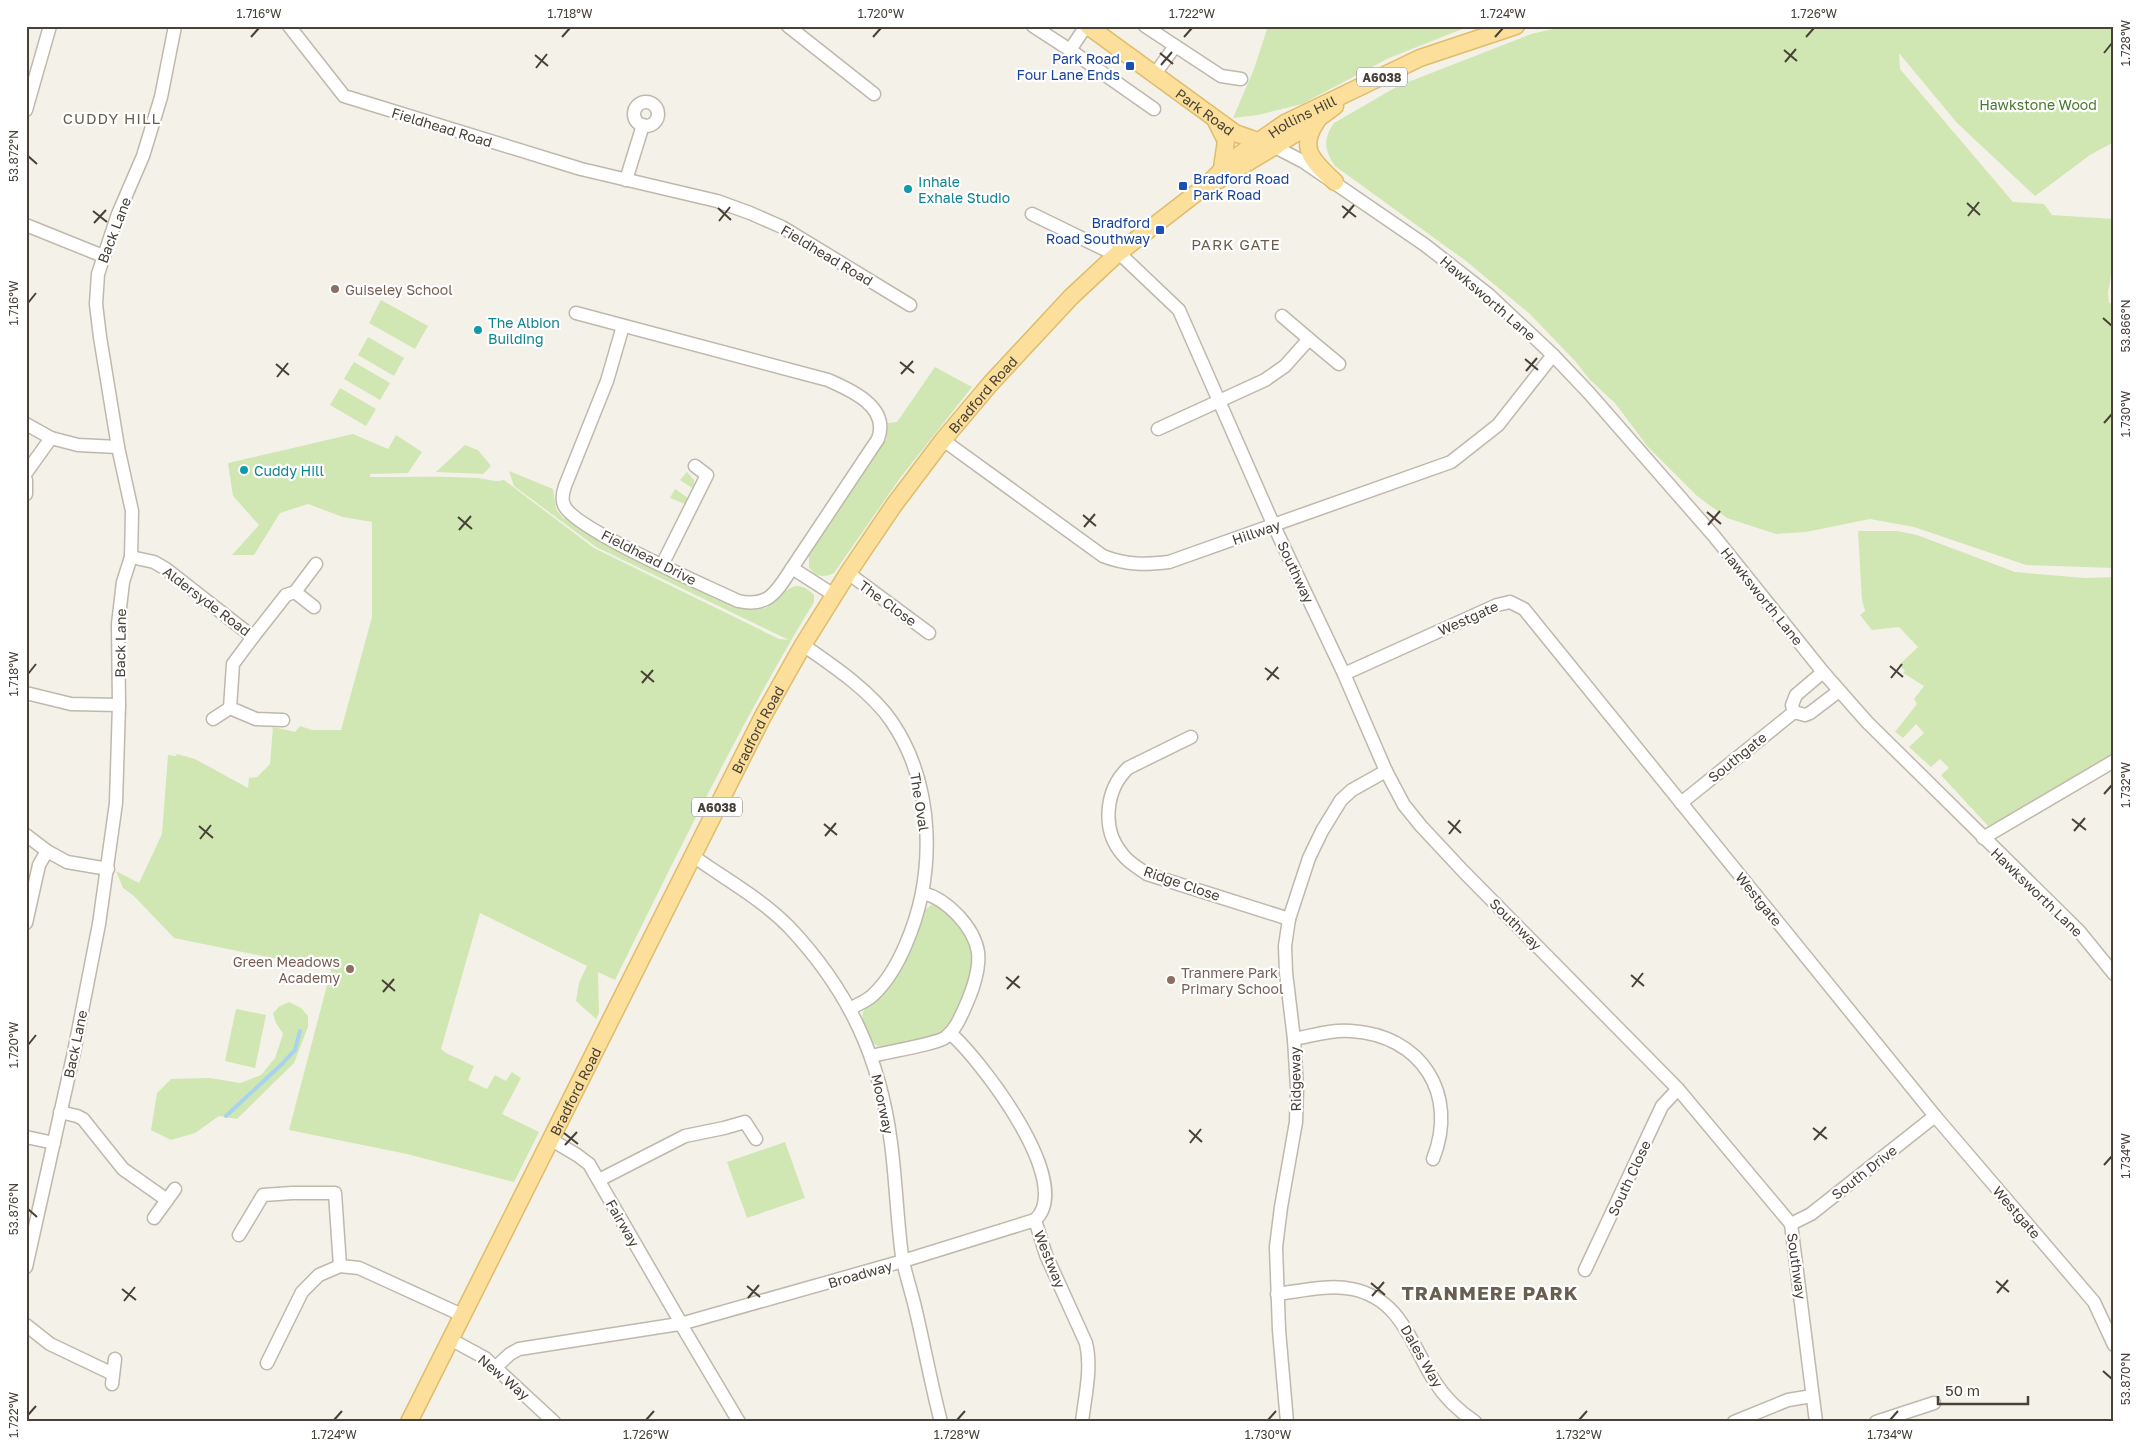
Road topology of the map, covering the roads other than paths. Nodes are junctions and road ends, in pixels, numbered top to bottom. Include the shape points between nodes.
1 (50, 26) edge
2 (175, 26) edge
3 (289, 26) edge
4 (788, 26) edge
5 (1033, 26) edge
6 (1087, 26) edge
7 (1145, 26) edge
8 (1516, 26) edge
9 (1176, 46) junction
10 (1070, 50) junction
11 (1155, 74) junction
12 (1241, 79) dead end
13 (874, 94) dead end
14 (1345, 95) junction
15 (1154, 109) dead end
16 (26, 110) edge
17 (1214, 118) junction
18 (1318, 119) junction
19 (642, 125) dead end
20 (1268, 144) junction
21 (1222, 168) junction
22 (626, 180) junction
23 (1335, 182) junction
24 (1208, 184) junction
25 (1032, 214) dead end
26 (26, 224) edge
27 (1118, 254) junction
28 (103, 256) junction
29 (910, 304) dead end
30 (576, 313) dead end
31 (1282, 316) dead end
32 (623, 326) junction
33 (1309, 339) junction
34 (1553, 355) junction
35 (1339, 364) dead end
36 (1219, 402) junction
37 (26, 424) edge
38 (1158, 429) dead end
39 (51, 438) junction
40 (943, 440) junction
41 (118, 447) junction
42 (695, 466) dead end
43 (26, 473) edge
44 (26, 480) edge
45 (26, 494) edge
46 (1274, 526) junction
47 (131, 557) junction
48 (316, 564) dead end
49 (662, 565) junction
50 (792, 568) junction
51 (848, 573) junction
52 (295, 592) junction
53 (834, 595) junction
54 (314, 607) dead end
55 (928, 633) dead end
56 (253, 637) junction
57 (803, 645) junction
58 (1824, 672) junction
59 (1344, 674) junction
60 (1839, 691) junction
61 (26, 693) edge
62 (119, 705) junction
63 (230, 708) junction
64 (1794, 712) junction
65 (214, 719) dead end
66 (283, 720) dead end
67 (1191, 737) dead end
68 (2114, 761) edge
69 (1386, 771) junction
70 (1681, 803) junction
71 (26, 835) edge
72 (1983, 838) junction
73 (47, 851) junction
74 (693, 856) junction
75 (108, 869) junction
76 (923, 893) junction
77 (1289, 918) junction
78 (26, 923) edge
79 (2114, 974) edge
80 (850, 1009) junction
81 (950, 1033) junction
82 (1294, 1039) junction
83 (872, 1056) junction
84 (1678, 1089) junction
85 (60, 1112) junction
86 (1935, 1116) junction
87 (26, 1137) edge
88 (550, 1139) junction
89 (756, 1139) dead end
90 (54, 1143) junction
91 (1432, 1160) dead end
92 (599, 1180) junction
93 (154, 1218) dead end
94 (1034, 1220) junction
95 (1790, 1224) junction
96 (239, 1235) dead end
97 (903, 1262) junction
98 (340, 1266) junction
99 (26, 1267) edge
100 (1585, 1270) dead end
101 (1277, 1294) junction
102 (462, 1315) junction
103 (682, 1324) junction
104 (26, 1325) edge
105 (450, 1339) junction
106 (2114, 1346) edge
107 (115, 1359) dead end
108 (267, 1363) dead end
109 (496, 1367) junction
110 (1812, 1396) junction
111 (1934, 1403) dead end
112 (408, 1422) edge
113 (554, 1422) edge
114 (739, 1422) edge
115 (941, 1422) edge
116 (1082, 1422) edge
117 (1287, 1422) edge
118 (1475, 1422) edge
119 (1734, 1422) edge
120 (1816, 1422) edge
121 (1876, 1422) edge

1 - 16 street
2 - 28 street, Back Lane via 163,89 143,156
3 - 22 street, Fieldhead Road via 344,96
4 - 13 street
5 - 10 street
6 - 10 street, Park Road
6 - 11 main road, Park Road
7 - 9 street
8 - 14 main road, Hollins Hill / A6038 via 1420,58
9 - 11 street
9 - 12 street via 1221,76
10 - 15 street
11 - 17 main road, Park Road
14 - 18 main road, Hollins Hill / A6038
14 - 20 main road, Hollins Hill / A6038 via 1285,123
17 - 20 main road, Park Road via 1235,132
17 - 21 main road via 1226,141
18 - 20 main road, Hollins Hill / A6038
18 - 23 main road via 1309,132 1308,150 1311,158
19 - 22 street
20 - 21 main road, Bradford Road / A6038 via 1243,151
20 - 23 street, Hawksworth Lane
20 - 24 main road, Bradford Road / A6038 via 1223,179
21 - 24 main road, Bradford Road / A6038
22 - 29 street, Fieldhead Road via 717,201 782,227
23 - 34 street, Hawksworth Lane via 1468,279
24 - 27 main road, Bradford Road / A6038
25 - 27 street, Southway
26 - 28 street
27 - 36 street, Southway via 1179,310
27 - 40 main road, Bradford Road / A6038 via 1071,297
28 - 41 street, Back Lane via 96,304
30 - 32 street, Fieldhead Drive
31 - 33 street
32 - 49 street, Fieldhead Drive via 607,381 564,486 563,501 572,514 606,538
32 - 50 street, Fieldhead Drive via 828,380 849,390 875,410 882,425 878,439
33 - 35 street
33 - 36 street via 1278,372
34 - 46 street, Hillway via 1498,425 1451,462
34 - 58 street, Hawksworth Lane via 1714,536
36 - 38 street
36 - 46 street, Southway
37 - 39 street
39 - 41 street via 78,445
39 - 43 street
40 - 46 street, Hillway via 1085,544 1120,562 1145,565 1169,562
40 - 51 main road, Bradford Road / A6038
41 - 47 street, Back Lane via 132,511
42 - 49 street via 707,476
44 - 45 street
46 - 59 street, Southway
47 - 56 street, Aldersyde Road via 154,562 166,569
47 - 62 street, Back Lane via 123,582 118,624
48 - 52 street, Aldersyde Road
49 - 50 street, Fieldhead Drive via 738,601 752,604 765,601 776,592
50 - 53 street
51 - 53 main road, Bradford Road / A6038
51 - 55 street, The Close
52 - 54 street
52 - 56 street, Aldersyde Road via 286,596
53 - 57 main road, Bradford Road / A6038
56 - 63 street via 233,664
57 - 74 main road, Bradford Road / A6038 via 763,716
57 - 76 street, The Oval via 872,700 891,720 909,754 926,821
58 - 60 street, Hawksworth Lane
58 - 64 street via 1796,694 1792,705
59 - 69 street, Southway
59 - 70 street, Westgate via 1497,604 1517,604
60 - 64 street, Southgate via 1810,713
60 - 72 street, Hawksworth Lane
61 - 62 street via 71,704
62 - 75 street, Back Lane via 116,803
63 - 65 street
63 - 66 street via 256,719
64 - 70 street, Southgate
67 - 77 street, Ridge Close via 1121,774 1111,796 1108,820 1117,847 1133,865 1147,874
68 - 72 street
69 - 77 street, Ridgeway via 1341,800 1309,858
69 - 84 street, Southway via 1404,805 1421,826
70 - 86 street, Westgate
71 - 73 street
72 - 79 street, Hawksworth Lane via 2079,931
73 - 75 street via 67,862
73 - 78 street via 39,865
74 - 80 street, Moorway via 762,904 789,928
74 - 88 main road, Bradford Road / A6038
75 - 85 street, Back Lane
76 - 80 street, The Oval via 909,937 888,978 871,997
76 - 81 street via 938,899 959,917 978,952 970,996
77 - 82 street, Ridgeway via 1286,973
80 - 83 street, Moorway
81 - 83 street via 935,1042
81 - 94 street, Westway via 1009,1105 1038,1160 1045,1200
82 - 91 street via 1349,1030 1371,1033 1409,1051 1423,1064 1440,1102 1440,1142
82 - 101 street, Ridgeway via 1296,1122 1276,1247
83 - 97 street, Moorway via 891,1143
84 - 95 street, Southway
84 - 100 street, South Close via 1662,1106
85 - 90 street, Back Lane
85 - 93 street via 83,1119 123,1169 171,1194
86 - 95 street, South Drive via 1811,1214
86 - 106 street, Westgate via 2094,1302
87 - 90 street
88 - 92 street, Fairway via 588,1164
88 - 102 main road, Bradford Road / A6038
89 - 92 street via 745,1122 685,1136
90 - 99 street, Back Lane
92 - 103 street, Fairway
94 - 97 street, Broadway
94 - 116 street, Westway via 1046,1255 1086,1343 1089,1367
95 - 110 street, Southway
96 - 98 street via 263,1195 334,1194
97 - 103 street, Broadway
97 - 115 street, Moorway
98 - 102 street via 359,1268
98 - 108 street via 319,1275 302,1292
101 - 117 street, Ridgeway
101 - 118 street, Dales Way via 1352,1289 1387,1305 1401,1320 1435,1382 1462,1413
102 - 105 main road, Bradford Road / A6038
103 - 109 street, Broadway via 520,1349
103 - 114 street, Fairway
104 - 107 street via 50,1344 113,1379
105 - 109 street, New Way
105 - 112 main road, Bradford Road / A6038
109 - 113 street, New Way
110 - 119 street via 1788,1400
110 - 120 street, Southway
111 - 121 street

